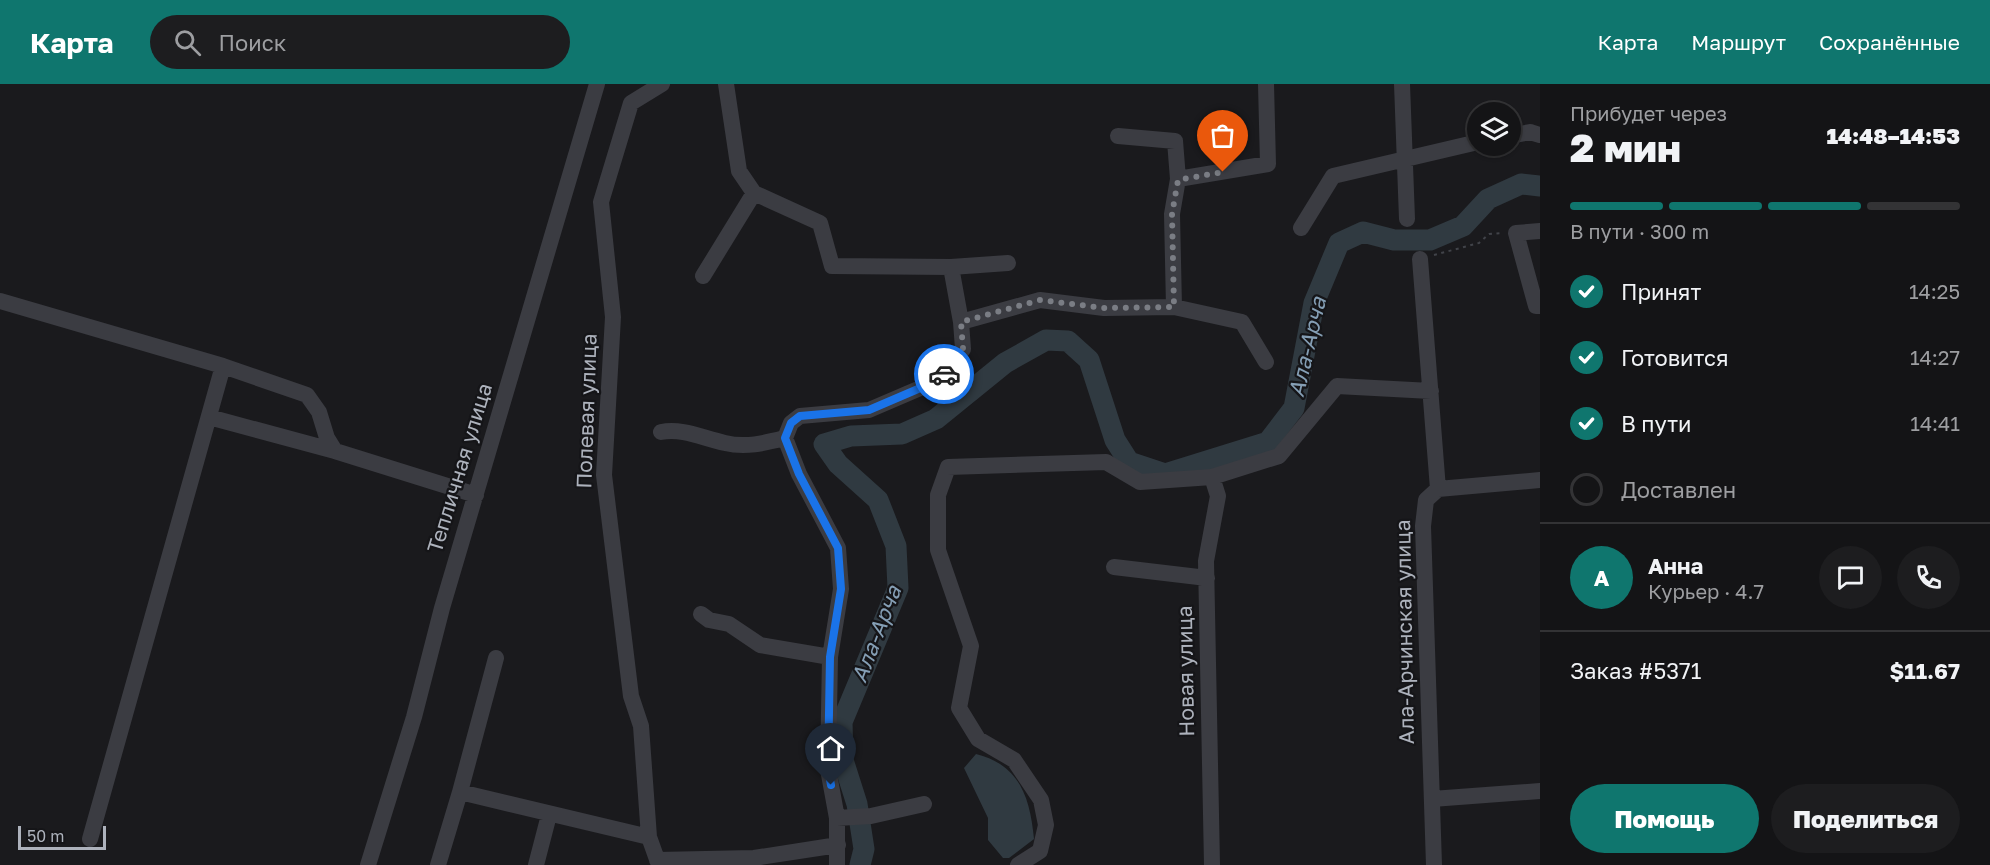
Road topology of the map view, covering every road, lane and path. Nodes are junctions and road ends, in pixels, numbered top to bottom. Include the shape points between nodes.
1 (597, 84) edge
2 (662, 84) edge
3 (726, 84) edge
4 (1266, 84) edge
5 (1402, 84) edge
6 (1521, 134) edge
7 (1540, 135) edge
8 (1118, 136) dead end
9 (1467, 145) edge
10 (1404, 159) junction
11 (1178, 180) junction
12 (754, 193) junction
13 (1407, 219) dead end
14 (1301, 228) dead end
15 (1528, 232) edge
16 (1420, 259) joint
17 (1008, 263) dead end
18 (951, 267) junction
19 (704, 276) dead end
20 (0, 301) edge
21 (1540, 306) edge
22 (1174, 307) junction
23 (961, 322) junction
24 (1266, 362) dead end
25 (224, 366) junction
26 (1431, 391) junction
27 (209, 417) junction
28 (661, 432) dead end
29 (785, 438) junction
30 (335, 451) junction
31 (1212, 477) junction
32 (1540, 480) edge
33 (1437, 489) junction
34 (476, 495) junction
35 (1114, 567) dead end
36 (1207, 578) junction
37 (701, 614) dead end
38 (830, 657) junction
39 (496, 658) dead end
40 (1540, 791) edge
41 (460, 792) junction
42 (1432, 800) junction
43 (924, 804) dead end
44 (549, 815) junction
45 (837, 818) junction
46 (649, 837) junction
47 (90, 839) dead end
48 (838, 845) junction
49 (658, 862) edge
50 (368, 865) edge
51 (438, 865) edge
52 (536, 865) edge
53 (837, 865) edge
54 (1018, 865) edge
55 (1212, 865) edge
56 (1434, 865) edge

1 - 34 street, Тепличная улица
2 - 46 street, Полевая улица via 632,103 601,202 613,316 604,475 631,696 641,726
3 - 12 street via 739,171
4 - 11 street via 1268,164
5 - 10 street
6 - 7 street
8 - 11 street via 1175,141
9 - 10 street
10 - 13 street
10 - 14 street via 1333,176
11 - 22 street via 1172,214
12 - 18 street via 820,223 832,266
12 - 19 street
15 - 16 path via 1489,234 1479,243
15 - 21 street via 1516,233 1536,306
16 - 26 street
17 - 18 street
18 - 23 street
20 - 25 street
22 - 23 street via 1104,308 1040,300
22 - 24 street via 1242,322
23 - 29 street via 963,349 939,380 869,410 800,416 791,423
25 - 27 street
25 - 30 street via 307,395 319,412
26 - 31 street via 1337,386 1279,456
26 - 33 street
27 - 30 street
27 - 47 street
28 - 29 street via 676,430 727,444 753,446
29 - 38 street via 799,474 838,548 841,589
30 - 34 street
31 - 36 street, Новая улица via 1218,496 1206,561
31 - 54 street via 1140,482 1106,462 948,467 938,495 938,550 971,646 959,708 978,740 1014,760 1041,800 1046,825 1040,851
32 - 33 street
33 - 42 street, Ала-Арчинская улица via 1426,500 1423,526
34 - 50 street, Тепличная улица
35 - 36 street
36 - 55 street, Новая улица
37 - 38 street via 729,624 760,645
38 - 45 street via 828,769
39 - 41 street
40 - 42 street
41 - 44 street
41 - 51 street
42 - 56 street, Ала-Арчинская улица
43 - 45 street via 863,817
44 - 46 street
44 - 52 street
45 - 48 street
46 - 49 street, Полевая улица
48 - 49 street via 754,858
48 - 53 street

